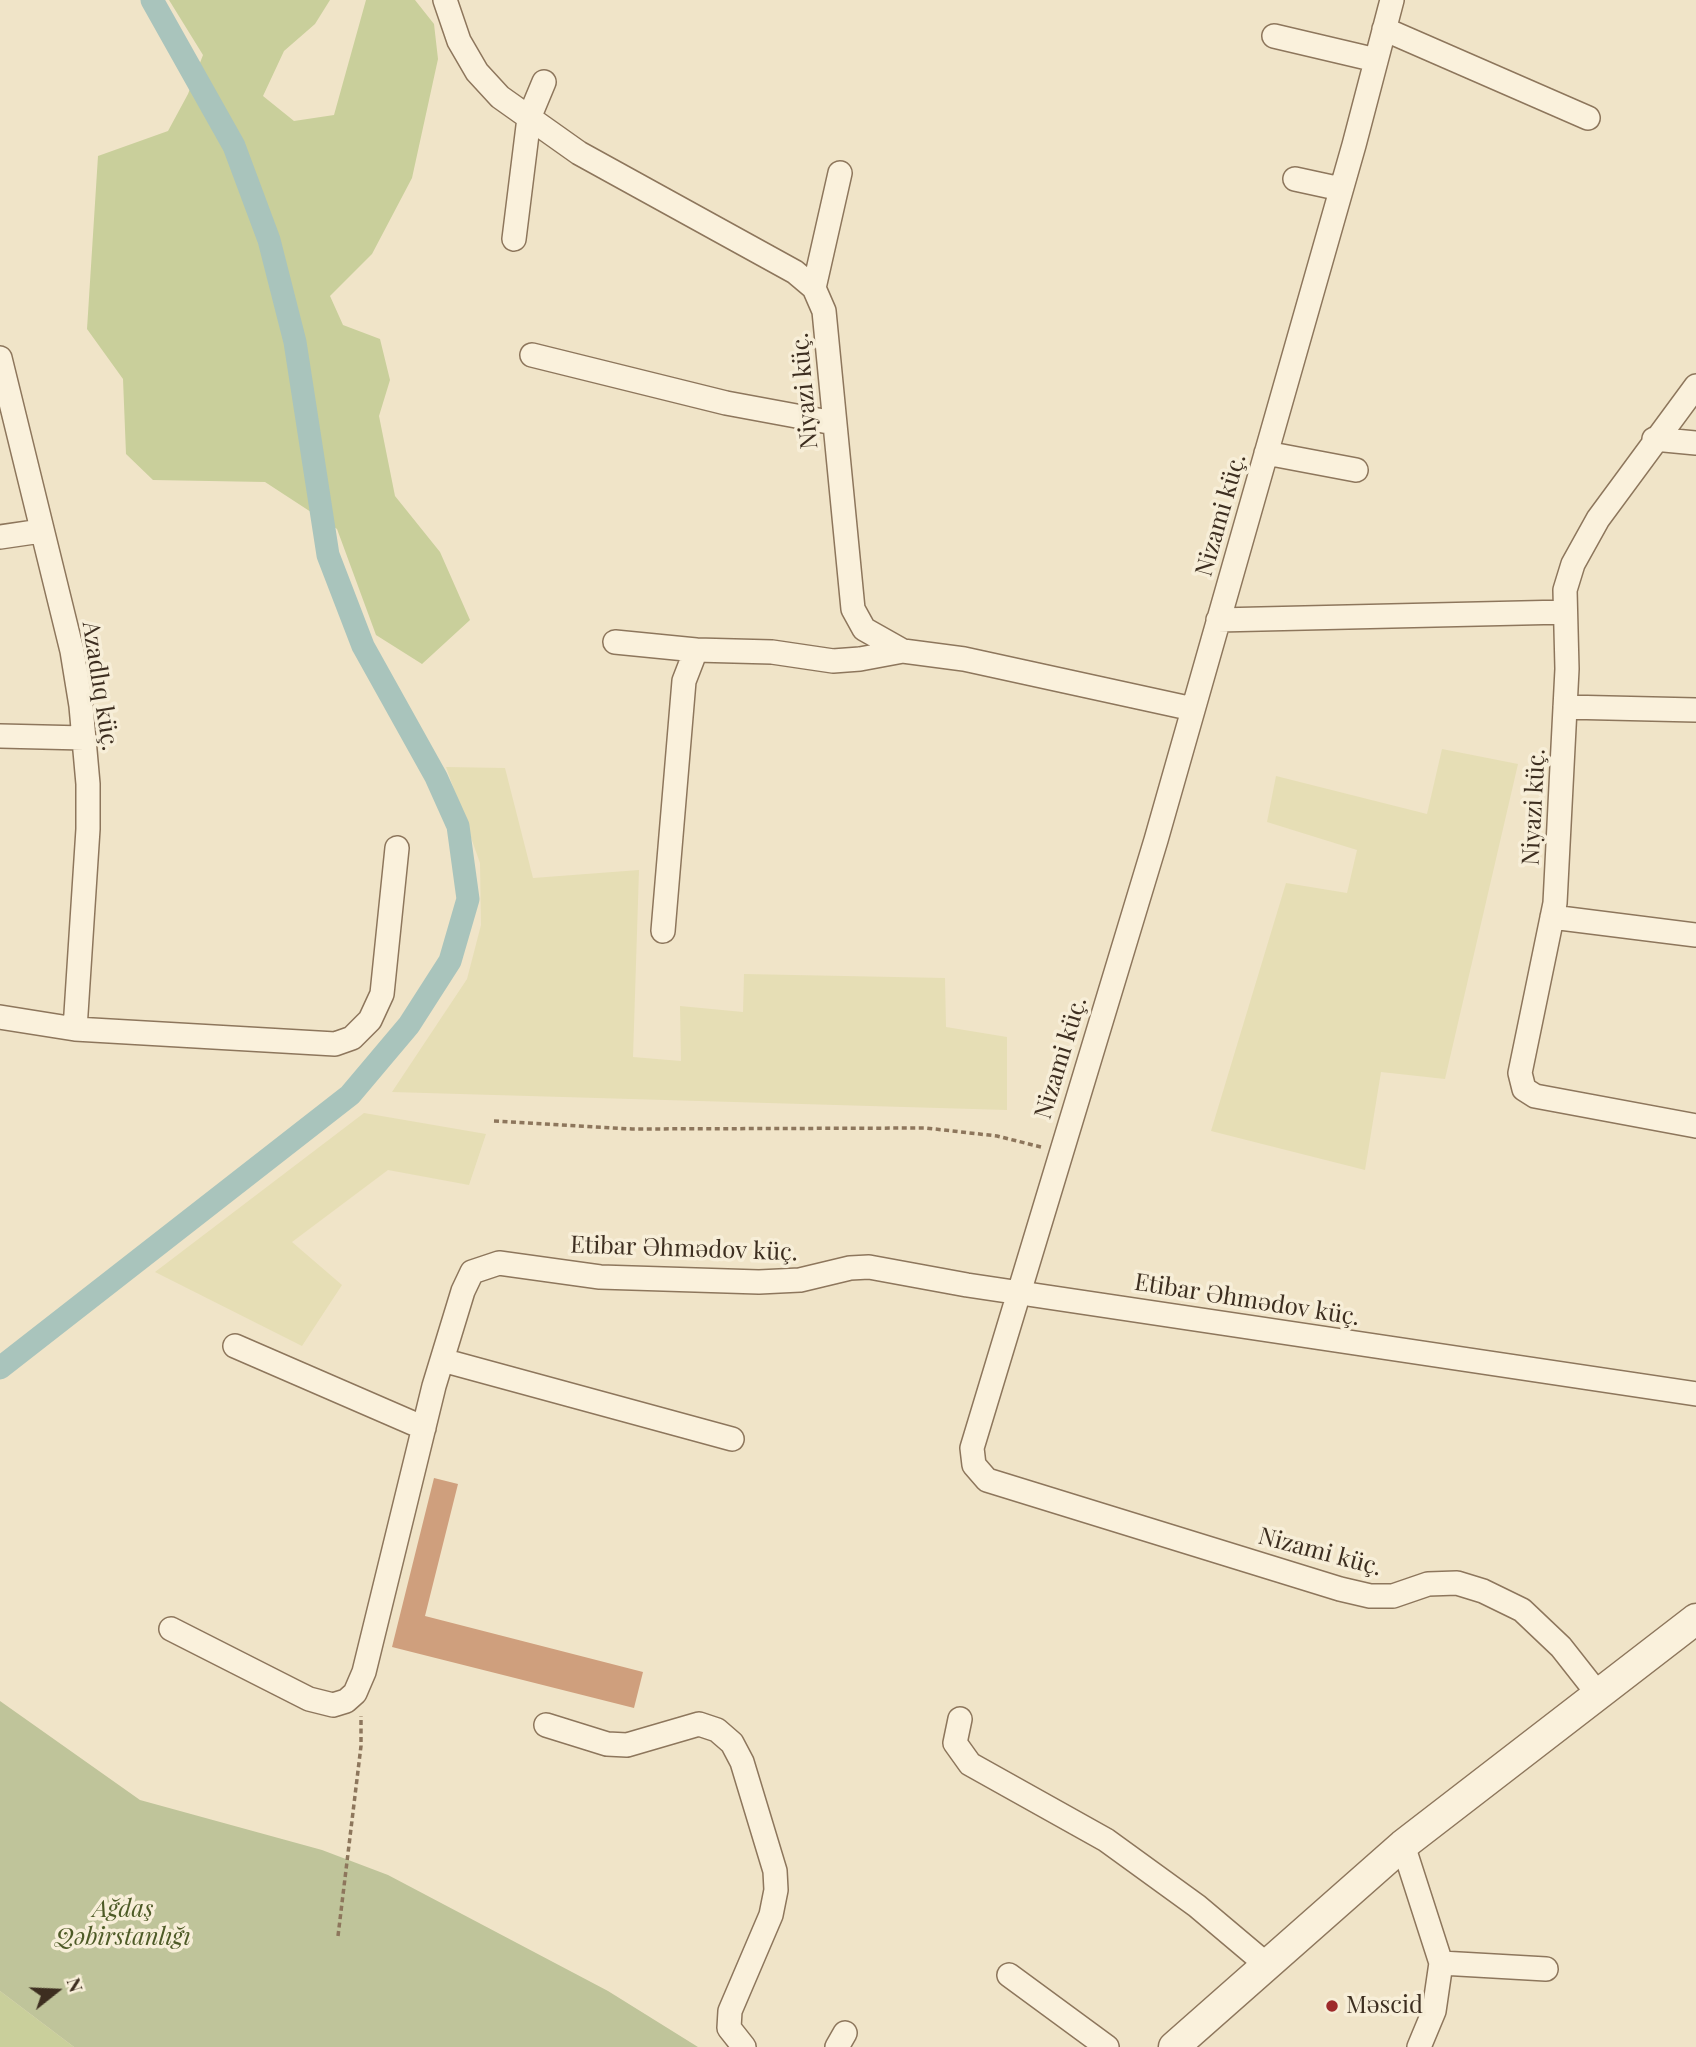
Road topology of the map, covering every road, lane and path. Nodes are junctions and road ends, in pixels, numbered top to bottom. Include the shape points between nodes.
1 (446, 0) edge
2 (1392, 0) edge
3 (1384, 29) junction
4 (1274, 36) dead end
5 (1376, 60) junction
6 (544, 82) dead end
7 (528, 118) junction
8 (1588, 118) dead end
9 (840, 173) dead end
10 (1296, 179) dead end
11 (1341, 189) junction
12 (513, 239) dead end
13 (814, 288) junction
14 (532, 355) dead end
15 (0, 358) edge
16 (1696, 386) edge
17 (834, 423) junction
18 (1654, 439) junction
19 (1696, 443) edge
20 (1266, 453) junction
21 (1356, 470) dead end
22 (41, 531) junction
23 (0, 537) edge
24 (1565, 612) junction
25 (1218, 620) junction
26 (615, 642) dead end
27 (696, 650) junction
28 (903, 651) junction
29 (1565, 707) junction
30 (1193, 709) junction
31 (1696, 710) edge
32 (0, 736) edge
33 (84, 738) junction
34 (397, 848) dead end
35 (1552, 917) junction
36 (663, 932) dead end
37 (1696, 935) edge
38 (0, 1017) edge
39 (75, 1029) junction
40 (494, 1121) dead end
41 (1696, 1126) edge
42 (1060, 1152) junction
43 (1017, 1292) junction
44 (235, 1346) dead end
45 (442, 1360) junction
46 (1696, 1394) edge
47 (424, 1428) junction
48 (732, 1439) dead end
49 (1696, 1619) edge
50 (171, 1629) dead end
51 (355, 1693) junction
52 (1598, 1694) junction
53 (960, 1719) dead end
54 (546, 1725) dead end
55 (1403, 1845) junction
56 (338, 1936) dead end
57 (1441, 1963) junction
58 (1267, 1965) junction
59 (1546, 1969) dead end
60 (1009, 1975) dead end
61 (744, 2047) edge
62 (1107, 2047) edge
63 (1174, 2047) edge
64 (1419, 2047) edge

1 - 7 street via 459,41 477,72 499,97
2 - 3 street, Nizami küç.
3 - 5 street, Nizami küç.
3 - 8 street
4 - 5 street
5 - 11 street, Nizami küç.
6 - 7 street
7 - 12 street
7 - 13 street via 579,153 795,272
9 - 13 street
10 - 11 street
11 - 20 street, Nizami küç.
13 - 17 street, Niyazi küç. via 824,311
14 - 17 street via 726,403
15 - 22 street, Azadlıq küç.
16 - 18 street, Niyazi küç.
17 - 28 street, Niyazi küç. via 853,609 864,629
18 - 19 street
18 - 24 street, Niyazi küç. via 1573,564 1565,590
20 - 21 street
20 - 25 street, Nizami küç.
22 - 23 street
22 - 33 street, Azadlıq küç. via 72,651
24 - 25 street
24 - 29 street, Niyazi küç.
25 - 30 street, Nizami küç.
26 - 27 street
27 - 28 street via 772,652 833,661
27 - 36 street via 684,681
28 - 30 street, Niyazi küç. via 964,659
29 - 31 street
29 - 35 street, Niyazi küç.
30 - 42 street, Nizami küç.
32 - 33 street
33 - 39 street, Azadlıq küç. via 88,830
34 - 39 street via 382,994 370,1020 352,1038 335,1044
35 - 37 street
35 - 41 street, Niyazi küç. via 1520,1073 1524,1089 1535,1096
38 - 39 street
40 - 42 path via 632,1129 926,1128 997,1136
42 - 43 street, Nizami küç.
43 - 45 street, Etibar Əhmədov küç. via 869,1267 800,1280 759,1282 600,1277 499,1263 472,1272
43 - 46 street, Etibar Əhmədov küç.
43 - 52 street, Nizami küç. via 972,1448 974,1465 987,1480 1370,1596 1393,1596 1428,1584 1457,1583 1483,1591 1522,1610 1561,1647
44 - 47 street
45 - 47 street, Etibar Əhmədov küç.
45 - 48 street
47 - 51 street, Etibar Əhmədov küç.
49 - 52 street
50 - 51 street via 309,1699 333,1705
51 - 56 path via 362,1720 361,1746
52 - 55 street
53 - 58 street via 955,1743 970,1764 1106,1840 1197,1906
54 - 61 street via 607,1744 627,1745 699,1724 718,1730 732,1743 775,1871 776,1890 771,1915 730,2011 729,2028
55 - 57 street
55 - 58 street
57 - 59 street
57 - 64 street via 1434,2011
58 - 63 street
60 - 62 street

